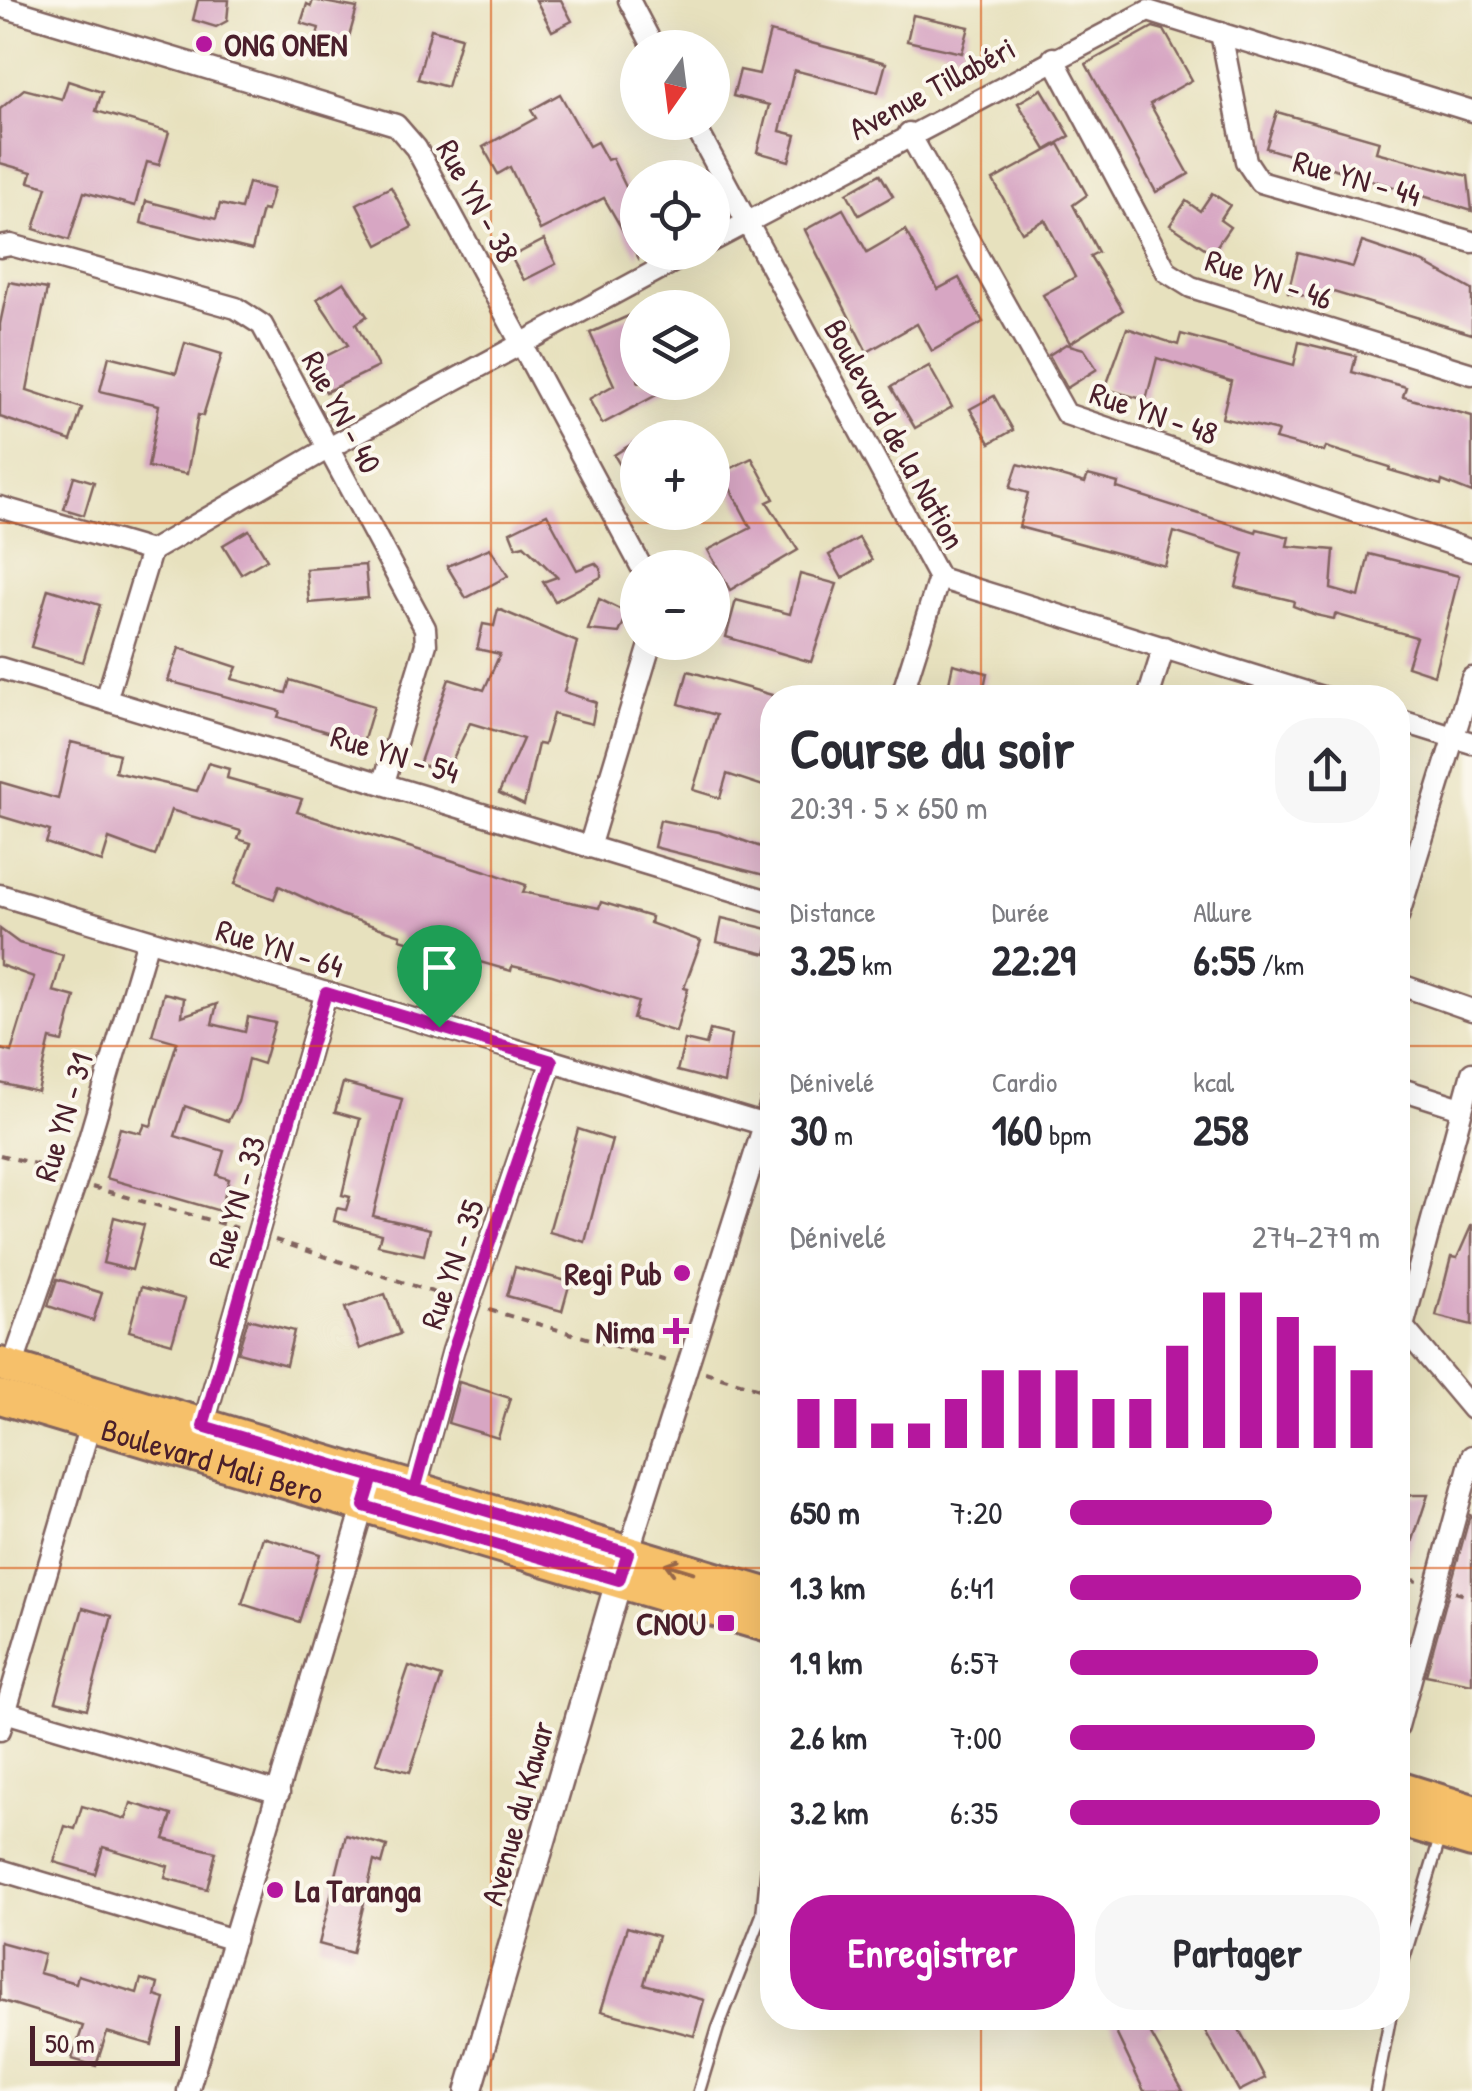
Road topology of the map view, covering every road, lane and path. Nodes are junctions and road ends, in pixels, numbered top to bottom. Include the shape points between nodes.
1 (629, 0) edge
2 (0, 6) edge
3 (1145, 6) edge
4 (645, 30) edge
5 (1222, 33) junction
6 (1053, 58) junction
7 (1472, 110) edge
8 (909, 134) junction
9 (702, 140) edge
10 (745, 223) junction
11 (730, 231) edge
12 (1472, 242) edge
13 (0, 248) edge
14 (658, 270) edge
15 (521, 345) junction
16 (1472, 374) edge
17 (327, 449) junction
18 (0, 507) edge
19 (632, 550) edge
20 (151, 551) junction
21 (1472, 551) edge
22 (939, 578) junction
23 (1164, 648) junction
24 (646, 660) edge
25 (0, 668) edge
26 (1472, 678) edge
27 (905, 685) edge
28 (1152, 685) edge
29 (1282, 685) edge
30 (106, 700) junction
31 (1410, 724) edge
32 (1463, 740) edge
33 (384, 782) junction
34 (590, 844) junction
35 (1410, 884) edge
36 (0, 896) edge
37 (760, 898) edge
38 (148, 940) junction
39 (1410, 988) edge
40 (326, 993) junction
41 (1472, 1010) edge
42 (552, 1061) junction
43 (1472, 1073) edge
44 (1410, 1092) edge
45 (1461, 1108) junction
46 (760, 1123) edge
47 (760, 1153) edge
48 (0, 1155) edge
49 (78, 1176) junction
50 (258, 1234) junction
51 (1410, 1287) edge
52 (472, 1305) junction
53 (1410, 1334) edge
54 (690, 1367) junction
55 (4, 1376) edge
56 (760, 1389) edge
57 (1472, 1409) edge
58 (95, 1410) junction
59 (203, 1426) junction
60 (1472, 1456) edge
61 (415, 1490) junction
62 (368, 1492) junction
63 (623, 1567) junction
64 (760, 1594) edge
65 (760, 1622) edge
66 (1410, 1682) edge
67 (3, 1721) edge
68 (1410, 1792) edge
69 (279, 1793) junction
70 (1472, 1811) edge
71 (1410, 1822) edge
72 (1457, 1836) edge
73 (0, 1870) edge
74 (760, 1920) edge
75 (234, 1940) junction
76 (1410, 1949) edge
77 (1388, 2030) edge
78 (188, 2091) edge
79 (469, 2091) edge
80 (699, 2091) edge
81 (1376, 2091) edge

1 - 4 street
2 - 15 street, Rue YN - 38 via 396,125 416,148
3 - 5 street, Avenue Tillabéri
3 - 6 street, Avenue Tillabéri
5 - 7 street, Avenue Tillabéri
5 - 12 street, Rue YN - 44 via 1246,161 1260,182
6 - 8 street, Avenue Tillabéri
6 - 16 street, Rue YN - 46 via 1167,272 1191,287
8 - 10 street, Avenue Tillabéri
8 - 21 street, Rue YN - 48 via 1066,414
9 - 10 street, Boulevard de la Nation
10 - 11 street, Avenue Tillabéri
10 - 22 street, Boulevard de la Nation
13 - 17 street, Rue YN - 40 via 10,245 250,315 262,325
14 - 15 street
15 - 17 street
15 - 19 street, Rue YN - 38
17 - 20 street
17 - 33 street, Rue YN - 40 via 426,628
18 - 20 street
20 - 30 street
22 - 23 street, Boulevard de la Nation
22 - 27 street
23 - 28 street
23 - 29 street, Boulevard de la Nation
24 - 34 street
25 - 30 street, Rue YN - 54
26 - 32 street
30 - 33 street, Rue YN - 54
31 - 32 street
32 - 35 street
33 - 34 street, Rue YN - 54
34 - 37 street, Rue YN - 54
36 - 38 street, Rue YN - 64
38 - 40 street, Rue YN - 64
38 - 49 street, Rue YN - 31
39 - 41 street
40 - 42 street, Rue YN - 64
40 - 50 street, Rue YN - 33
42 - 46 street, Rue YN - 64
42 - 52 street, Rue YN - 35
43 - 45 street
44 - 45 street
45 - 51 street
47 - 54 street
48 - 49 path
49 - 50 path via 85,1184
49 - 55 street, Rue YN - 31
50 - 52 path
50 - 59 street, Rue YN - 33
52 - 54 path
52 - 61 street, Rue YN - 35
53 - 57 street
54 - 56 path
54 - 63 street
55 - 58 main road, Boulevard Mali Bero
58 - 59 main road, Boulevard Mali Bero
58 - 62 main road, Boulevard Mali Bero
58 - 67 street
59 - 62 main road, Boulevard Mali Bero
60 - 66 street
61 - 62 main road, Boulevard Mali Bero
61 - 63 main road, Boulevard Mali Bero
62 - 63 main road, Boulevard Mali Bero
62 - 69 street
64 -> 63 main road, Boulevard Mali Bero
63 - 65 main road, Boulevard Mali Bero
63 - 79 street, Avenue du Kawar
67 - 69 street
68 - 70 main road
69 - 75 street
71 - 72 main road
72 - 76 lane
73 - 75 street
74 - 80 lane
75 - 78 street
77 - 81 lane

